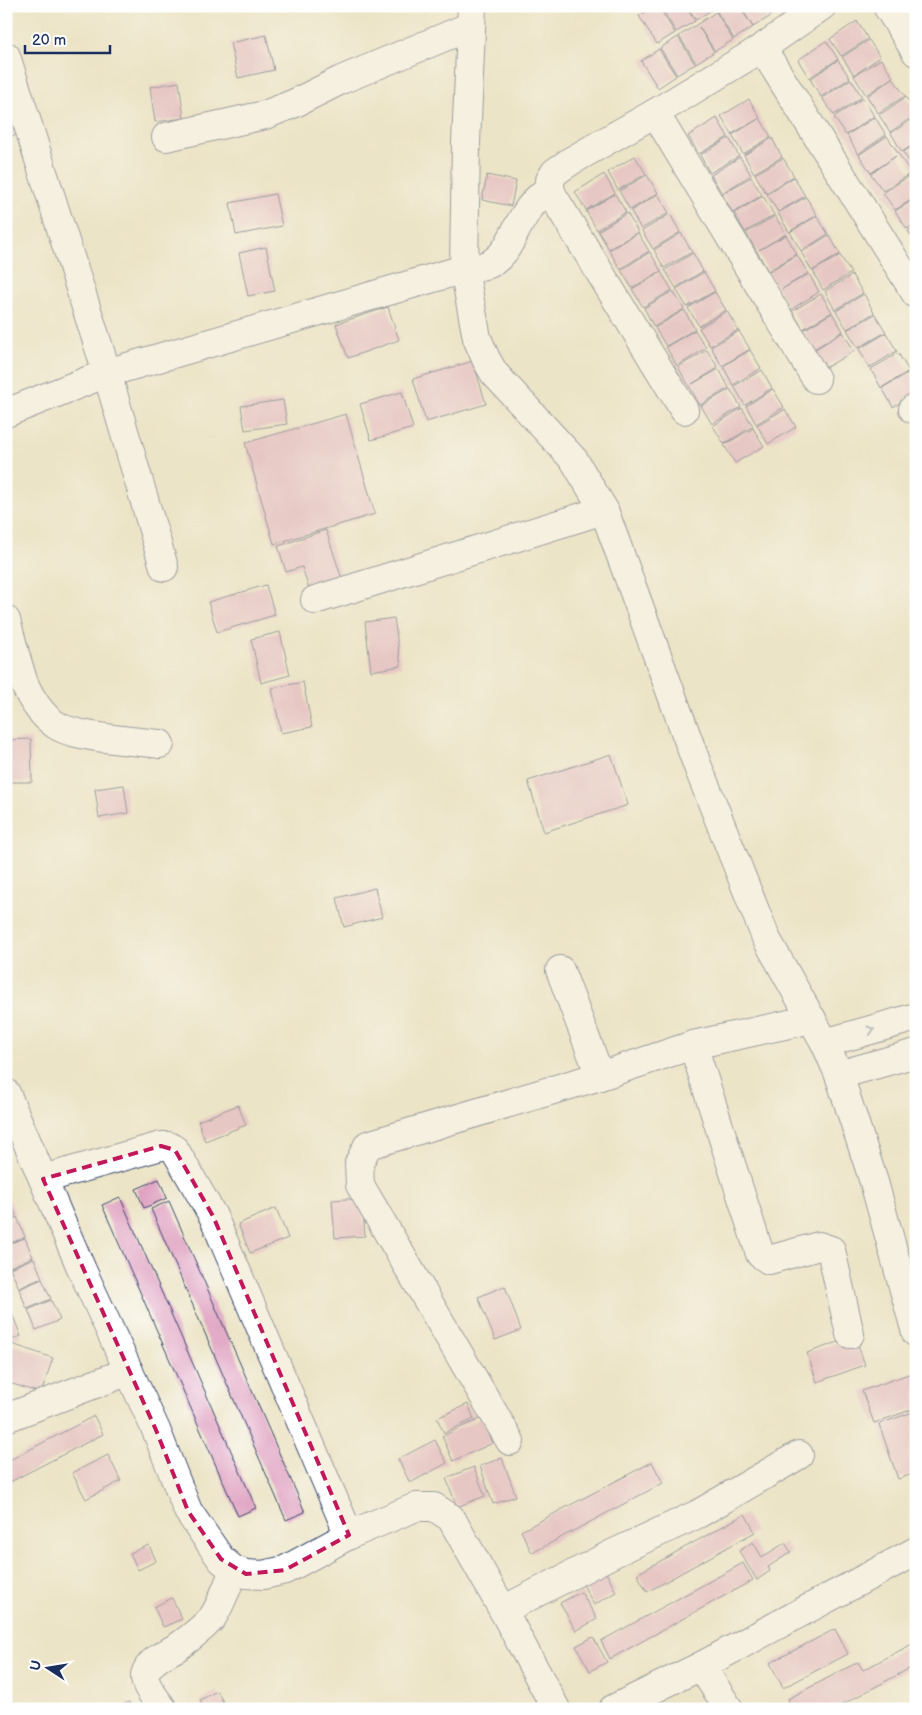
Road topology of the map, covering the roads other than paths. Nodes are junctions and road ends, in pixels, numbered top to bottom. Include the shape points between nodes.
1 (822, 6) edge
2 (887, 6) edge
3 (471, 16) edge
4 (762, 48) junction
5 (916, 52) edge
6 (6, 56) edge
7 (655, 114) junction
8 (166, 137) dead end
9 (550, 188) junction
10 (464, 270) junction
11 (916, 294) edge
12 (107, 373) junction
13 (816, 379) dead end
14 (684, 410) dead end
15 (6, 413) edge
16 (604, 510) junction
17 (164, 567) dead end
18 (315, 600) dead end
19 (6, 620) edge
20 (160, 744) dead end
21 (560, 970) dead end
22 (916, 1017) edge
23 (812, 1019) junction
24 (825, 1043) junction
25 (693, 1045) junction
26 (916, 1053) edge
27 (839, 1075) junction
28 (600, 1076) junction
29 (6, 1093) edge
30 (43, 1179) junction
31 (850, 1334) dead end
32 (916, 1334) edge
33 (129, 1371) junction
34 (7, 1415) edge
35 (510, 1441) dead end
36 (799, 1455) dead end
37 (349, 1534) junction
38 (916, 1551) edge
39 (234, 1570) junction
40 (504, 1610) junction
41 (701, 1666) junction
42 (163, 1709) edge
43 (556, 1709) edge
44 (613, 1709) edge
45 (729, 1709) edge

1 - 4 street
2 - 5 street
3 - 8 street via 266,115
3 - 10 street
4 - 7 street
4 - 11 street
6 - 12 street
7 - 9 street via 555,172
7 - 13 street
9 - 10 street via 538,197 523,217 506,250 485,266
9 - 14 street
10 - 12 street
10 - 16 street via 477,338 494,374 574,460
12 - 15 street
12 - 17 street
16 - 18 street
16 - 23 street via 758,920
19 - 20 street via 24,683 33,701 49,720 81,734
21 - 28 street
24 -> 22 street
23 - 24 street
23 - 25 street
24 - 27 street
25 - 28 street
25 - 31 street via 760,1254 769,1260 819,1246 831,1250
26 - 27 street
27 - 32 street via 874,1182
28 - 35 street via 368,1145 359,1163 360,1185
29 - 30 street
30 - 33 street
30 - 37 street via 161,1146 175,1150 213,1216
33 - 34 street
33 - 39 street via 188,1511 221,1560
36 - 40 street via 698,1514
37 - 39 street via 286,1570 263,1575
37 - 40 street via 416,1507 434,1507 451,1518
38 - 41 street
39 - 42 street via 213,1618 164,1654 146,1672 145,1679
40 - 43 street
41 - 44 street
41 - 45 street

